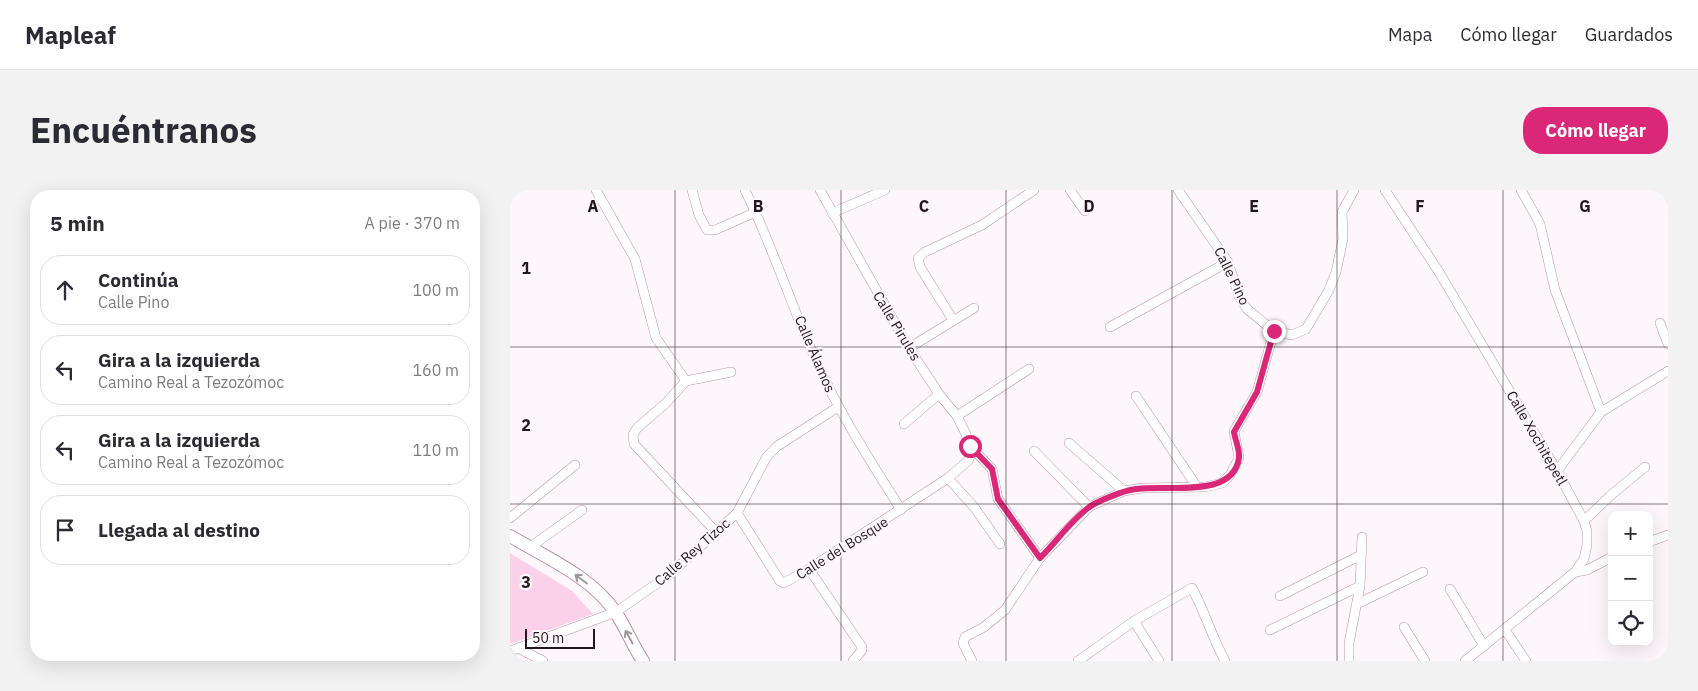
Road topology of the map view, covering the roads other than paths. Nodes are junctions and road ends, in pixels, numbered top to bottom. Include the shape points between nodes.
1 (596, 190) edge
2 (692, 190) edge
3 (745, 190) edge
4 (820, 190) edge
5 (885, 190) edge
6 (1034, 190) edge
7 (1070, 190) edge
8 (1178, 190) edge
9 (1354, 190) edge
10 (1385, 190) edge
11 (1521, 190) edge
12 (873, 192) edge
13 (1086, 211) dead end
14 (756, 212) junction
15 (832, 213) junction
16 (1228, 262) junction
17 (974, 308) dead end
18 (953, 320) junction
19 (1660, 323) dead end
20 (1110, 327) dead end
21 (1274, 331) junction
22 (1668, 344) edge
23 (909, 348) junction
24 (1029, 369) dead end
25 (1668, 371) edge
26 (731, 372) dead end
27 (686, 381) junction
28 (939, 394) junction
29 (1136, 396) dead end
30 (838, 407) junction
31 (1601, 412) junction
32 (956, 416) junction
33 (904, 424) dead end
34 (1069, 443) dead end
35 (970, 446) junction
36 (1034, 451) dead end
37 (575, 465) dead end
38 (1645, 466) dead end
39 (1558, 471) junction
40 (948, 478) junction
41 (1197, 487) junction
42 (1124, 492) junction
43 (1089, 508) junction
44 (582, 510) dead end
45 (901, 510) junction
46 (737, 513) junction
47 (510, 518) edge
48 (1584, 521) junction
49 (717, 533) junction
50 (1668, 535) edge
51 (510, 536) edge
52 (1362, 537) dead end
53 (1653, 541) edge
54 (1000, 544) dead end
55 (529, 548) junction
56 (1361, 555) junction
57 (1040, 558) junction
58 (1608, 559) edge
59 (810, 569) junction
60 (1423, 572) dead end
61 (1575, 572) junction
62 (1360, 586) junction
63 (1450, 589) dead end
64 (1280, 596) dead end
65 (1357, 604) junction
66 (616, 612) junction
67 (1134, 621) junction
68 (1404, 628) dead end
69 (1270, 630) dead end
70 (1505, 630) junction
71 (1484, 646) junction
72 (514, 649) edge
73 (543, 661) edge
74 (643, 661) edge
75 (853, 661) edge
76 (972, 661) edge
77 (1078, 661) edge
78 (1159, 661) edge
79 (1225, 661) edge
80 (1349, 661) edge
81 (1425, 661) edge
82 (1465, 661) edge
83 (1526, 661) edge

1 - 27 street via 635,259 656,338
2 - 14 street via 699,216 707,230 715,230
3 - 14 street, Calle Álamos
4 - 15 street, Calle Pirules
5 - 12 street
6 - 18 street via 982,225 918,258 920,267
7 - 13 street
8 - 16 street, Calle Pino
9 - 21 street via 1342,212 1343,239 1329,290 1306,329 1292,336
10 - 39 street, Calle Xochitepetl via 1439,272
11 - 31 street via 1540,224 1555,290
12 - 15 street
14 - 30 street, Calle Álamos via 817,364
15 - 23 street, Calle Pirules
16 - 20 street
16 - 21 street, Calle Pino via 1247,309
17 - 18 street
18 - 23 street
19 - 22 street
21 - 41 street via 1257,392 1234,432 1239,458 1235,468 1222,483
23 - 28 street, Calle Pirules
24 - 32 street
25 - 31 street
26 - 27 street
27 - 49 street via 637,428 633,435 634,444
28 - 32 street, Calle Pirules
28 - 33 street
29 - 41 street
30 - 45 street, Calle Álamos
30 - 46 street, Calle Rey Tizoc via 771,452
31 - 39 street
32 - 35 street, Calle Pirules
34 - 42 street
35 - 40 street, Calle del Bosque via 968,460
35 - 57 street via 992,469 998,499
36 - 43 street
37 - 47 street
38 - 48 street
39 - 48 street, Calle Xochitepetl
40 - 45 street, Calle del Bosque
40 - 54 street
41 - 42 street via 1142,488
42 - 43 street
43 - 57 street
44 - 55 street
45 - 59 street, Calle del Bosque
46 - 49 street, Calle Rey Tizoc
46 - 59 street, Calle del Bosque via 780,581 789,582
48 - 61 street, Calle Xochitepetl via 1587,545 1584,559
49 - 66 street, Calle Rey Tizoc via 669,575
50 - 53 street
51 - 55 main road
52 - 56 street
66 -> 55 main road via 594,588 565,567
56 - 62 street
56 - 64 street
57 - 76 street via 1005,610 965,637 963,643
58 - 61 street via 1587,570
59 - 75 street via 862,646
60 - 65 street
61 - 70 street, Calle Xochitepetl
62 - 65 street
62 - 69 street
63 - 71 street
65 - 80 street via 1349,642
66 - 72 street, Calle Rey Tizoc
74 -> 66 main road
67 - 77 street
67 - 78 street
67 - 79 street via 1192,588
68 - 81 street
70 - 71 street, Calle Xochitepetl
70 - 83 street
71 - 82 street, Calle Xochitepetl
72 - 73 street

